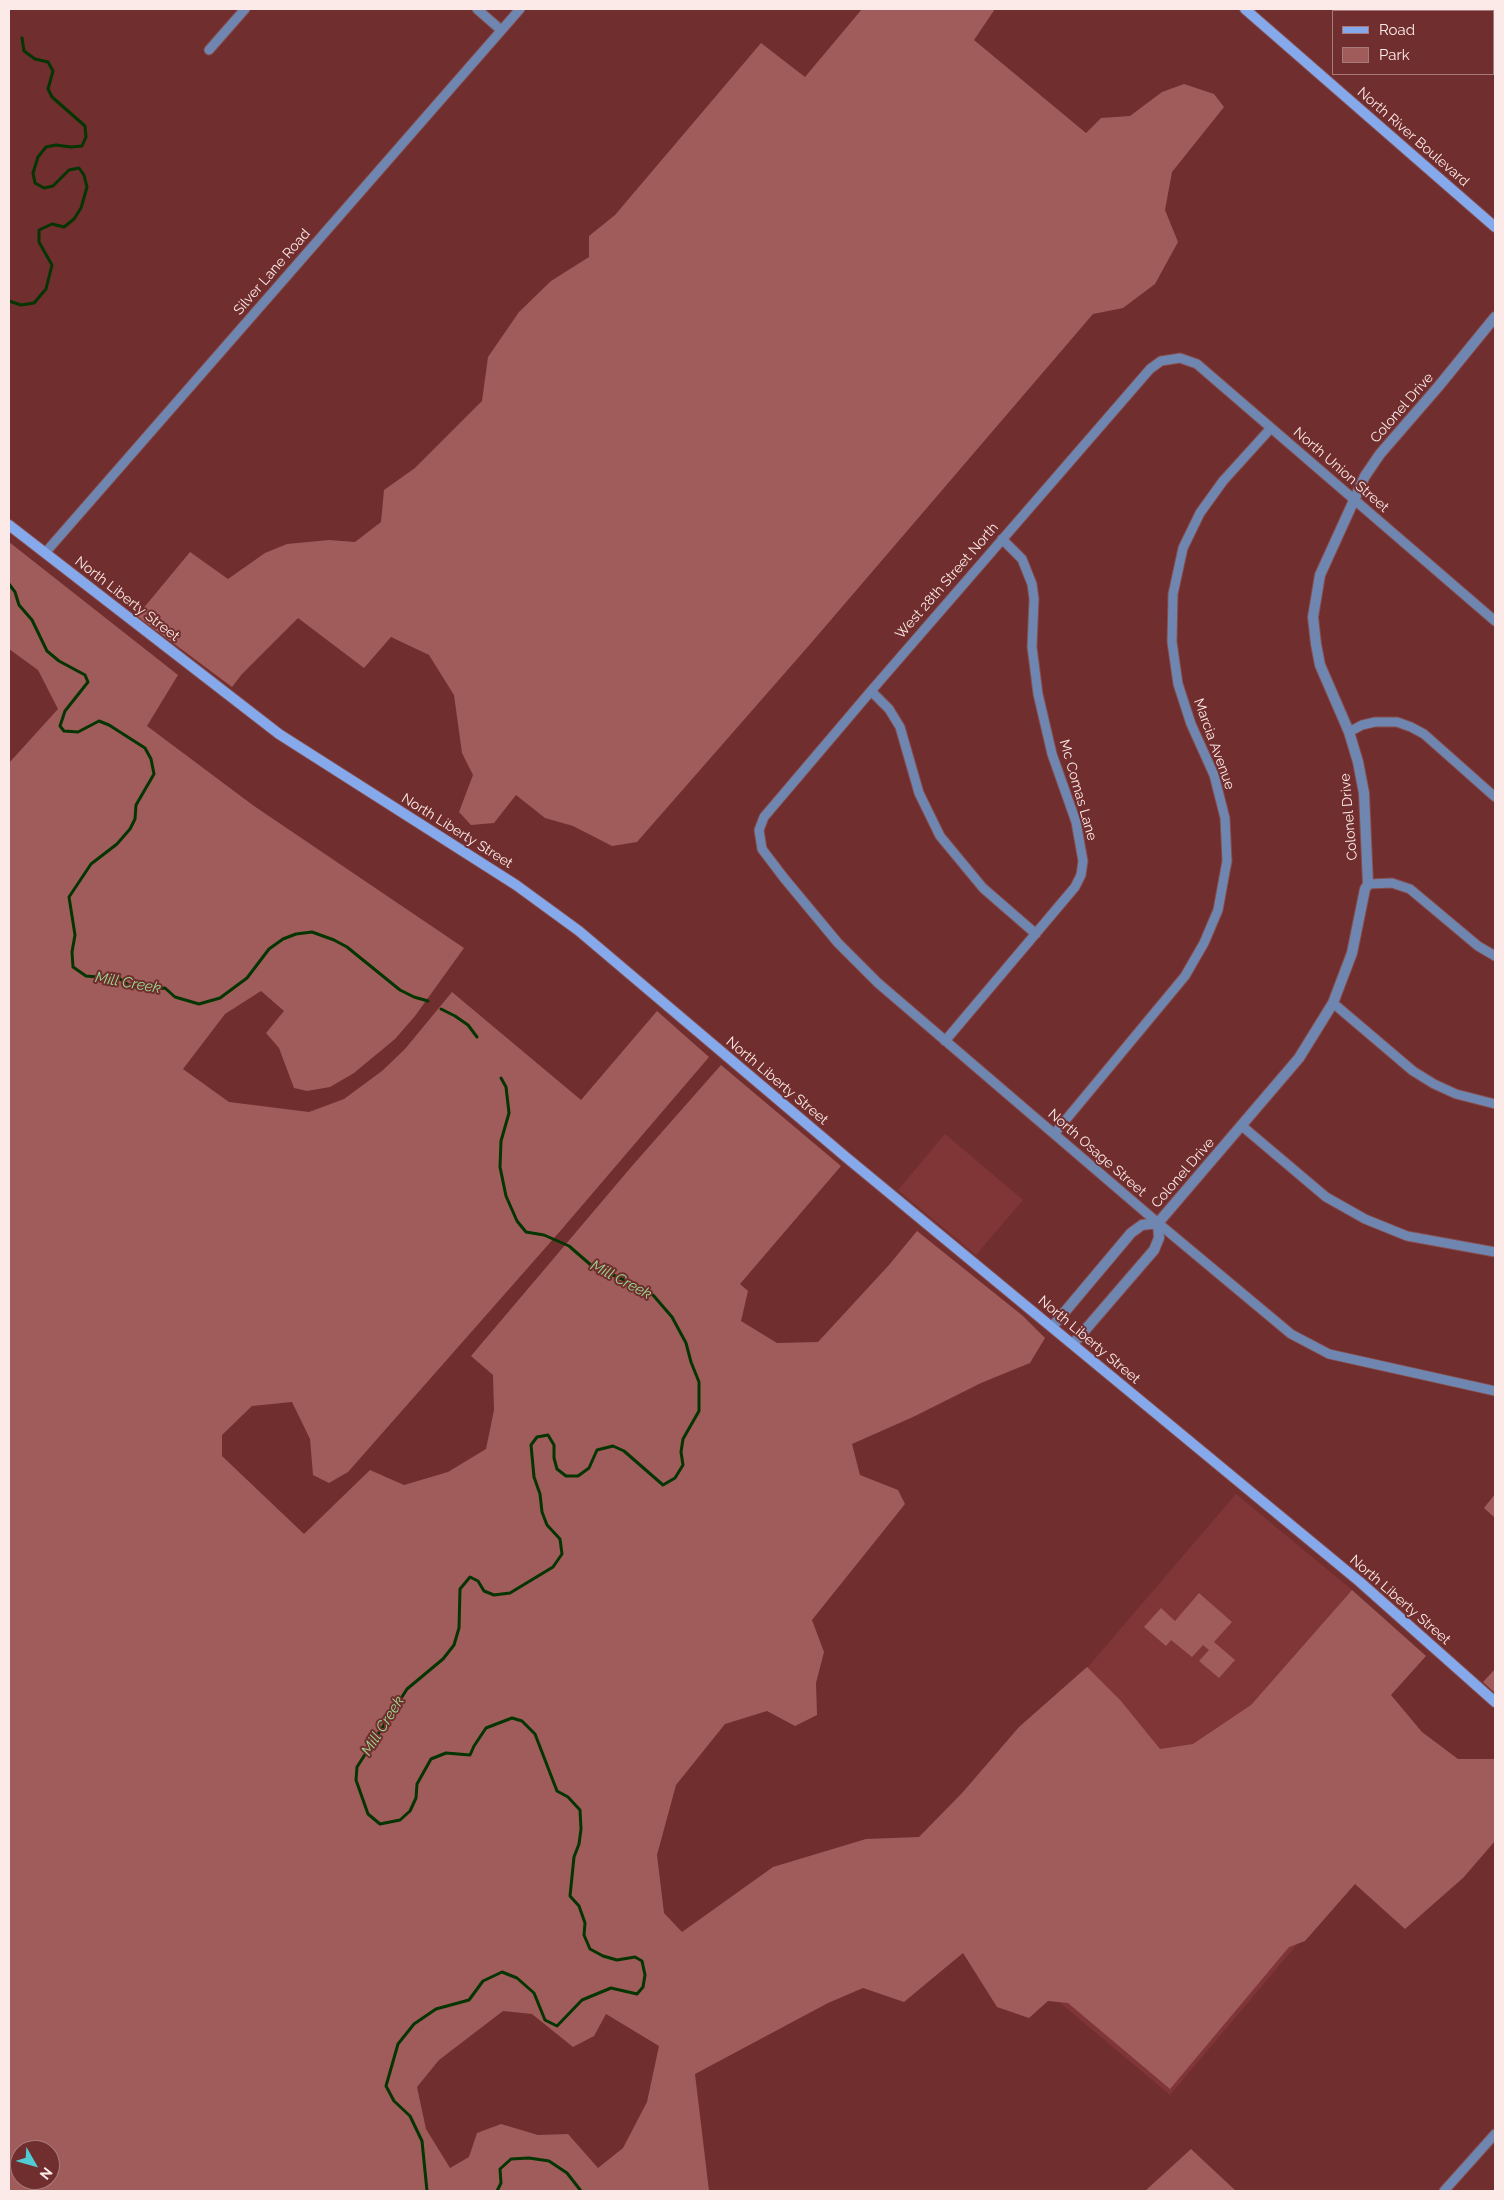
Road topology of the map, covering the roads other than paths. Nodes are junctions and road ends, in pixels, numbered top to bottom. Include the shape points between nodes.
1 (245, 9) edge
2 (477, 9) edge
3 (520, 9) edge
4 (1245, 9) edge
5 (501, 30) junction
6 (209, 50) dead end
7 (1495, 227) edge
8 (1495, 317) edge
9 (1161, 361) joint
10 (1271, 428) junction
11 (1354, 499) junction
12 (9, 525) edge
13 (1002, 539) junction
14 (45, 554) junction
15 (1495, 621) edge
16 (871, 691) junction
17 (1349, 732) junction
18 (1495, 797) edge
19 (761, 825) joint
20 (1368, 884) junction
21 (1036, 934) junction
22 (1495, 956) edge
23 (1333, 1003) junction
24 (946, 1041) junction
25 (1495, 1104) edge
26 (1242, 1126) junction
27 (1054, 1134) junction
28 (1158, 1224) junction
29 (1495, 1252) edge
30 (1052, 1327) junction
31 (1073, 1344) junction
32 (1495, 1391) edge
33 (1495, 1702) edge
34 (1495, 2134) edge
35 (1444, 2191) edge

1 - 6 street
2 - 5 street
3 - 5 street, Silver Lane Road
4 - 7 main road, North River Boulevard
5 - 14 street, Silver Lane Road
8 - 11 street, Colonel Drive via 1380,454
9 - 10 street, North Union Street via 1180,358 1197,364
9 - 13 street, West 28th Street North via 1150,368
10 - 11 street, North Union Street
10 - 27 street, Marcia Avenue via 1223,481 1200,513 1183,548 1173,594 1172,642 1178,684 1191,724 1214,775 1225,818 1227,861 1218,910 1185,976
11 - 15 street, North Union Street
11 - 17 street, Colonel Drive via 1320,575 1314,617 1320,664
12 - 14 main road, North Liberty Street
13 - 16 street, West 28th Street North
13 - 21 street, Mc Comas Lane via 1022,559 1032,584 1032,647 1038,694 1052,754 1076,822 1083,861 1075,888
14 - 30 main road, North Liberty Street via 279,734 516,885 579,931 851,1162
16 - 19 street, West 28th Street North via 764,817
16 - 21 street via 889,709 900,727 919,793 940,836 983,888
17 - 18 street via 1375,722 1411,726
17 - 20 street, Colonel Drive via 1364,794
19 - 24 street, North Osage Street via 759,840 762,849 838,943 878,983
20 - 22 street via 1392,883 1410,889 1478,946
20 - 23 street, Colonel Drive via 1352,953
21 - 24 street, Mc Comas Lane
23 - 25 street via 1413,1071 1456,1094
23 - 26 street, Colonel Drive via 1299,1058
24 - 27 street, North Osage Street
26 - 28 street, Colonel Drive
26 - 29 street via 1326,1197 1366,1219 1407,1236
27 - 28 street, North Osage Street
28 - 30 street, Colonel Drive via 1142,1225 1131,1233
28 - 31 street, Colonel Drive via 1159,1238 1154,1250
28 - 32 street, North Osage Street via 1290,1334 1309,1345 1329,1354
30 - 31 main road, North Liberty Street
31 - 33 main road, North Liberty Street via 1360,1582
34 - 35 street

